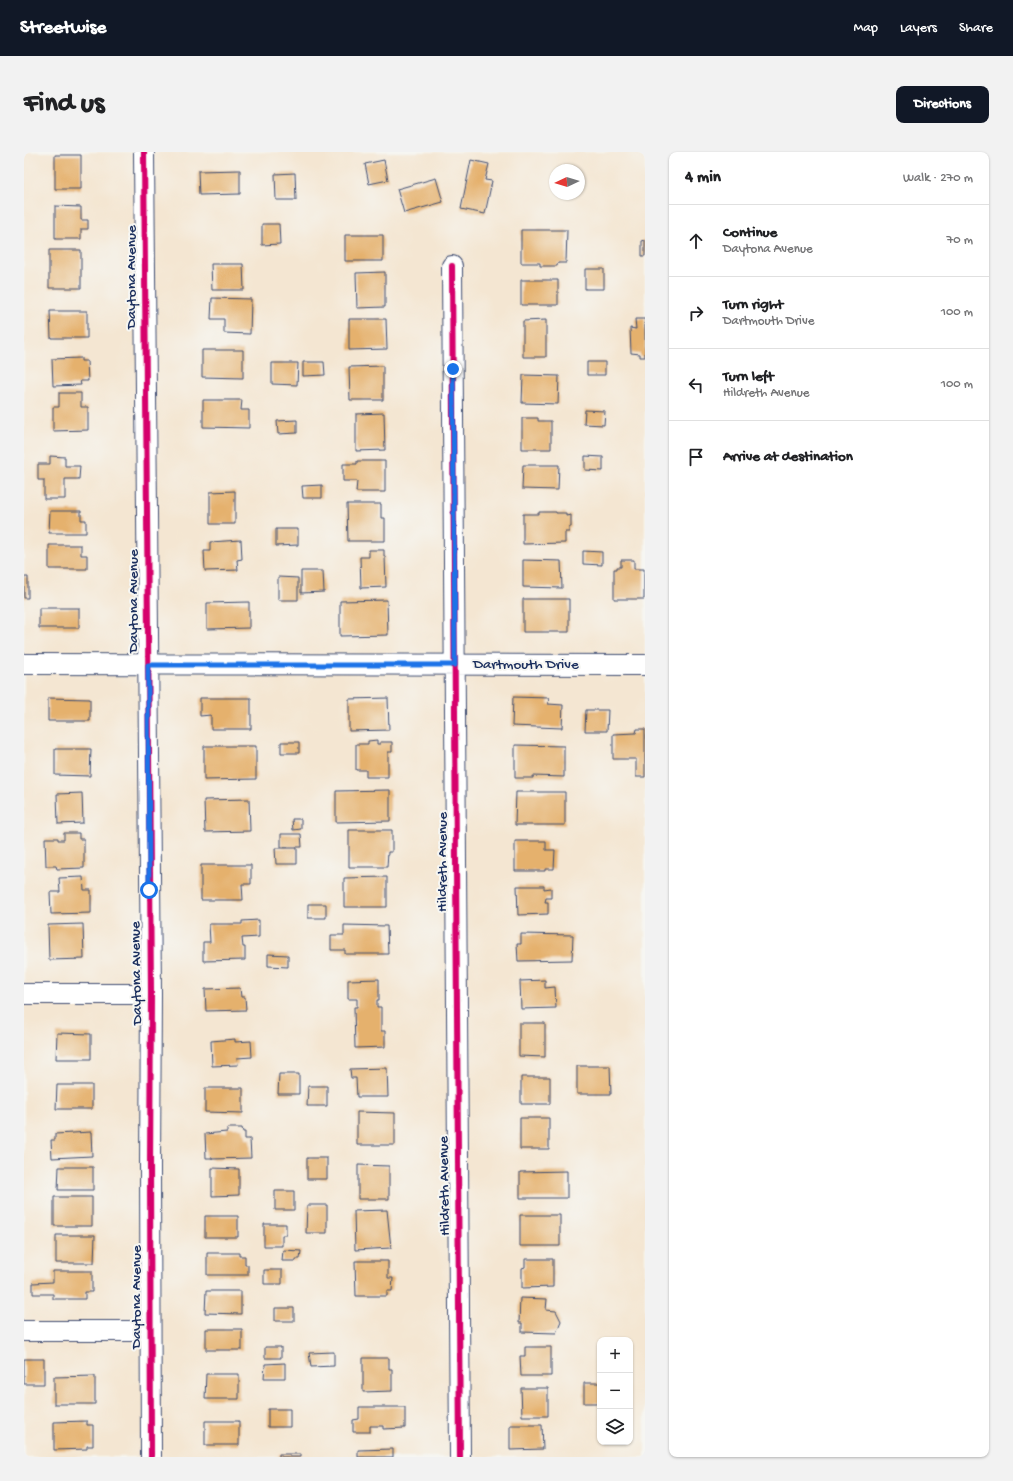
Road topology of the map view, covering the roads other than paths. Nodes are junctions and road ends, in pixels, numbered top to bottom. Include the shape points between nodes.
1 (144, 152) edge
2 (452, 266) dead end
3 (24, 664) edge
4 (148, 665) junction
5 (455, 665) junction
6 (645, 665) edge
7 (24, 994) edge
8 (151, 994) junction
9 (24, 1331) edge
10 (150, 1331) junction
11 (151, 1457) edge
12 (460, 1457) edge

1 - 4 street, Daytona Avenue
2 - 5 street, Hildreth Avenue
3 - 4 street, Dartmouth Drive
4 - 5 street, Dartmouth Drive
4 - 8 street, Daytona Avenue
5 - 6 street, Dartmouth Drive
5 - 12 street, Hildreth Avenue
7 - 8 street
8 - 10 street, Daytona Avenue
9 - 10 street
10 - 11 street, Daytona Avenue

